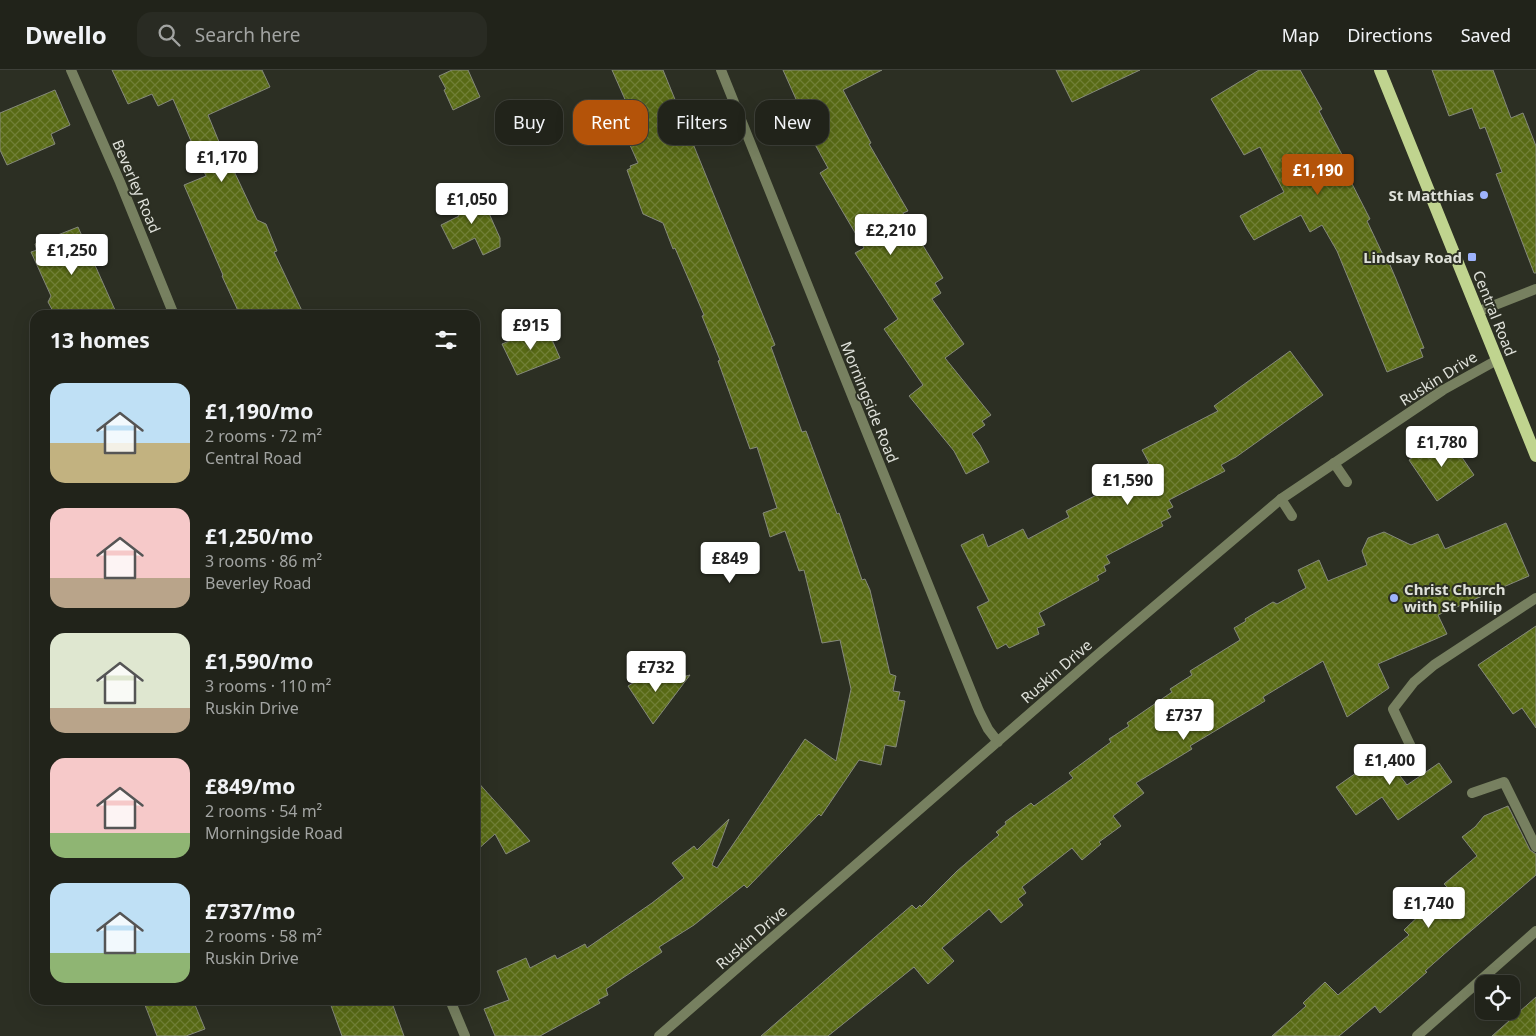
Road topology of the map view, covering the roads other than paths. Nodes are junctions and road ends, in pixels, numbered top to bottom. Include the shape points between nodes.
1 (71, 70) edge
2 (721, 70) edge
3 (1380, 70) edge
4 (1536, 289) edge
5 (172, 310) edge
6 (1477, 312) junction
7 (1497, 360) junction
8 (1536, 456) edge
9 (1334, 463) junction
10 (1347, 482) dead end
11 (1281, 498) junction
12 (1292, 516) dead end
13 (1536, 598) edge
14 (998, 742) junction
15 (1412, 749) dead end
16 (1472, 793) dead end
17 (1536, 848) edge
18 (1536, 932) edge
19 (452, 1005) edge
20 (465, 1036) edge
21 (659, 1036) edge
22 (1417, 1036) edge

1 - 5 street, Beverley Road
2 - 14 street, Morningside Road via 979,711
3 - 6 main road, Central Road
4 - 6 street
6 - 7 main road, Central Road
7 - 8 main road, Central Road
7 - 9 street, Ruskin Drive via 1443,390
9 - 10 street
9 - 11 street, Ruskin Drive
11 - 12 street
11 - 14 street, Ruskin Drive
13 - 15 street via 1414,682 1393,709
14 - 21 street, Ruskin Drive
16 - 17 street via 1504,782
18 - 22 street
19 - 20 street

